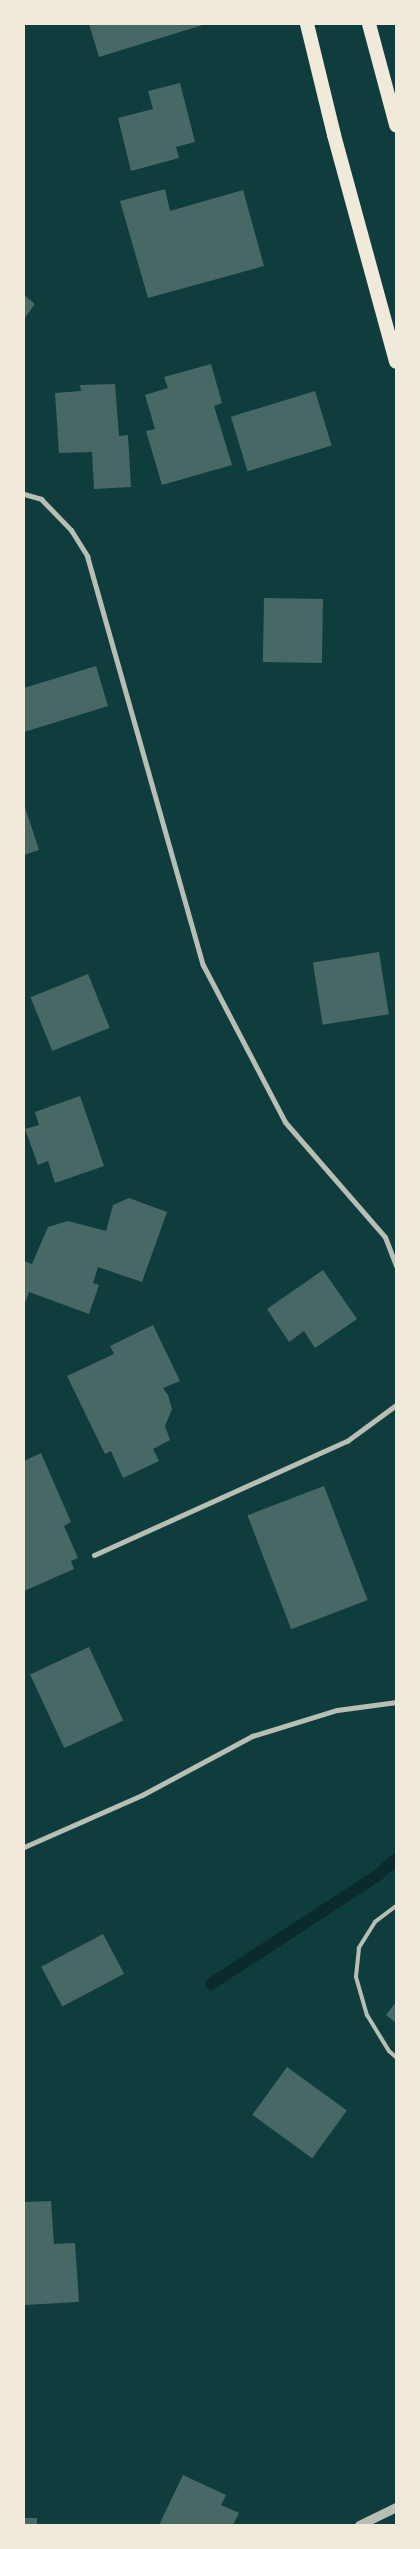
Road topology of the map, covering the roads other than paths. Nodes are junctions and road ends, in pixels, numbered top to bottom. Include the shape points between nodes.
1 (307, 24) edge
2 (369, 24) edge
3 (396, 125) edge
4 (396, 362) edge
5 (24, 494) edge
6 (396, 1266) edge
7 (396, 1405) edge
8 (94, 1555) dead end
9 (396, 1702) edge
10 (24, 1847) edge
11 (396, 1906) edge
12 (396, 2057) edge
13 (396, 2507) edge
14 (359, 2525) edge

1 - 4 highway
2 - 3 highway
5 - 6 street via 41,500 71,530 86,556 203,965 285,1122 385,1236
7 - 8 street via 347,1442
9 - 10 street via 337,1710 252,1736 142,1795
11 - 12 lane via 376,1922 359,1948 356,1977 367,2016
13 - 14 street

